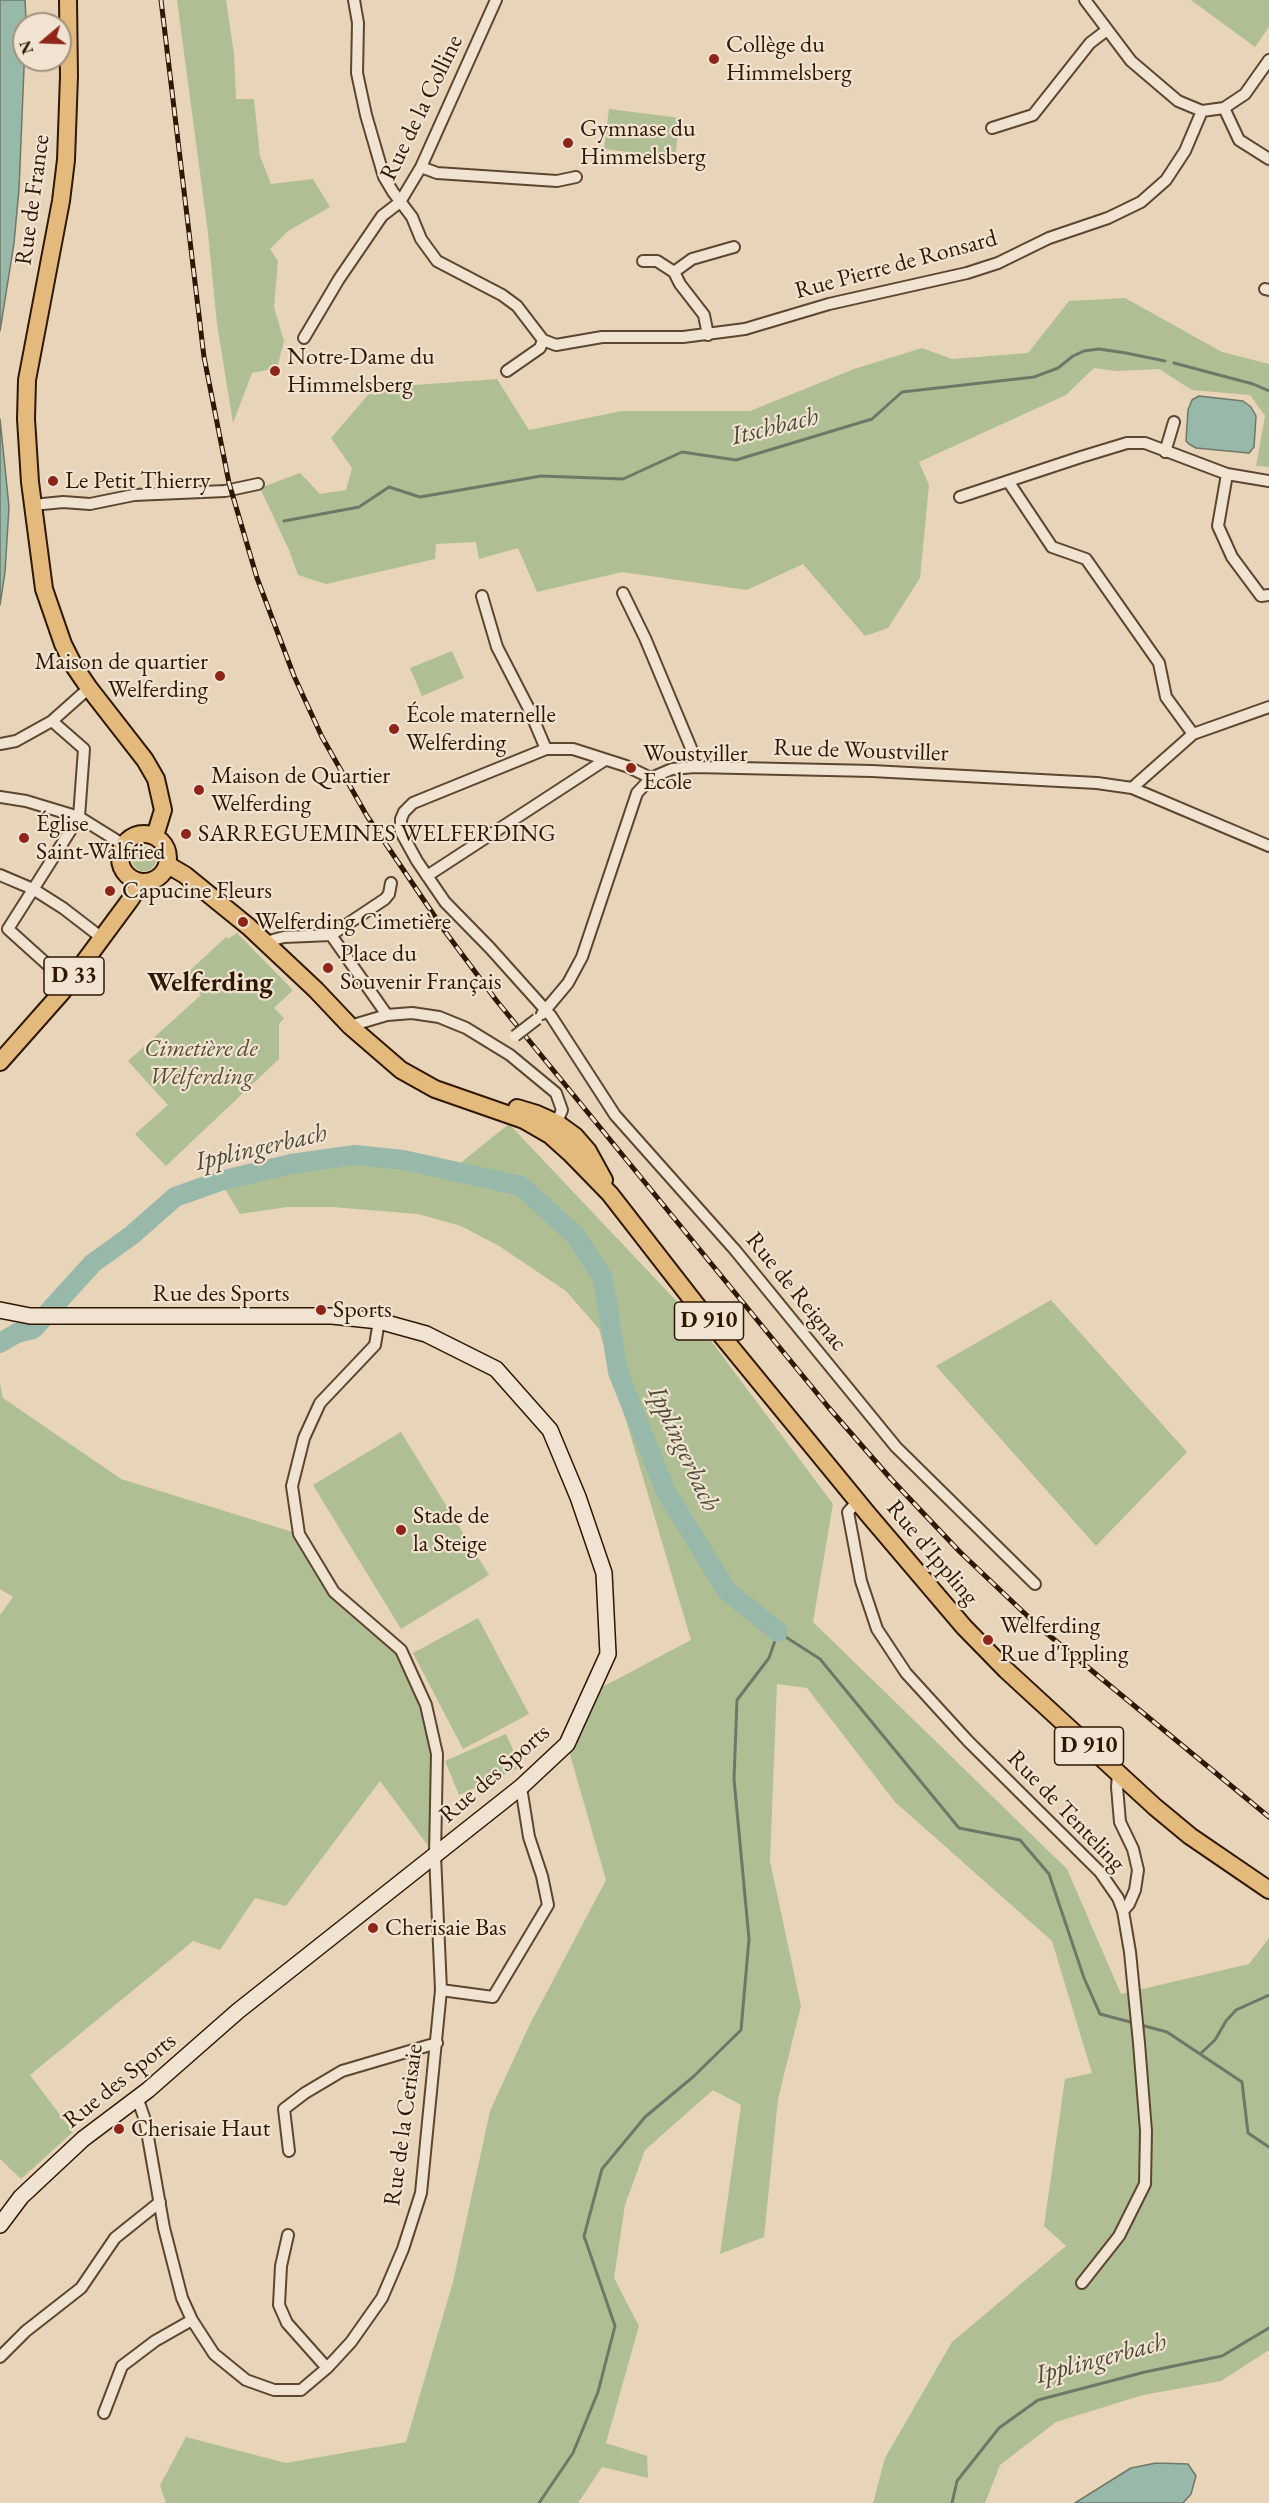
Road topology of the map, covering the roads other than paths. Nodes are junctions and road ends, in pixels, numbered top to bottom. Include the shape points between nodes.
1 (68, 0) edge
2 (354, 0) edge
3 (496, 0) edge
4 (1085, 0) edge
5 (1107, 30) junction
6 (1269, 60) edge
7 (1224, 108) junction
8 (1202, 111) junction
9 (992, 128) dead end
10 (1269, 159) edge
11 (421, 167) junction
12 (576, 177) dead end
13 (400, 202) junction
14 (734, 247) dead end
15 (643, 261) dead end
16 (674, 272) junction
17 (708, 335) junction
18 (304, 339) dead end
19 (543, 340) junction
20 (507, 371) dead end
21 (1173, 422) dead end
22 (1165, 452) junction
23 (1227, 474) junction
24 (1008, 481) junction
25 (1269, 481) edge
26 (258, 484) dead end
27 (960, 497) dead end
28 (33, 505) junction
29 (623, 592) dead end
30 (1269, 595) edge
31 (482, 596) dead end
32 (89, 688) junction
33 (1269, 707) edge
34 (52, 721) junction
35 (1193, 734) junction
36 (0, 744) edge
37 (546, 750) junction
38 (605, 760) junction
39 (695, 767) junction
40 (651, 778) junction
41 (1132, 788) junction
42 (0, 797) edge
43 (78, 817) junction
44 (155, 836) junction
45 (124, 845) junction
46 (1269, 846) edge
47 (168, 866) junction
48 (0, 875) edge
49 (426, 876) junction
50 (138, 882) junction
51 (392, 883) dead end
52 (33, 889) junction
53 (331, 935) junction
54 (102, 938) junction
55 (267, 944) junction
56 (69, 984) junction
57 (546, 1009) junction
58 (387, 1016) junction
59 (350, 1026) junction
60 (499, 1047) junction
61 (0, 1062) edge
62 (554, 1129) junction
63 (0, 1310) edge
64 (380, 1321) junction
65 (857, 1502) junction
66 (1035, 1584) dead end
67 (1118, 1773) junction
68 (521, 1787) junction
69 (435, 1855) junction
70 (1269, 1890) edge
71 (1123, 1911) junction
72 (441, 1990) junction
73 (437, 2043) junction
74 (136, 2097) junction
75 (289, 2151) dead end
76 (160, 2202) junction
77 (0, 2225) edge
78 (288, 2235) dead end
79 (1082, 2283) dead end
80 (192, 2320) junction
81 (0, 2357) edge
82 (327, 2368) junction
83 (104, 2413) dead end

1 - 28 main road, Rue de France via 69,96 64,182 25,401
2 - 13 street via 357,73 366,115 384,177
3 - 11 street, Rue de la Colline
4 - 5 street
5 - 8 street via 1131,61 1178,101
5 - 9 street via 1090,43 1033,115
6 - 7 street via 1245,94
7 - 8 street
7 - 10 street via 1239,140
8 - 17 street, Rue Pierre de Ronsard via 1185,151 1166,180 1141,202 1108,218 1048,237 998,263 967,273
11 - 12 street via 437,173 546,181
11 - 13 street, Rue de la Colline
13 - 18 street, Rue de la Colline via 382,216
13 - 19 street via 437,261 517,306
14 - 16 street via 692,259
15 - 16 street via 657,261
16 - 17 street via 704,315
17 - 19 street, Rue Pierre de Ronsard via 602,337 556,345
19 - 20 street via 540,348
21 - 22 street
22 - 23 street
22 - 24 street via 1145,443 1127,443
23 - 25 street
23 - 30 street via 1218,526 1232,557 1261,596
24 - 27 street
24 - 35 street via 1052,547 1086,559 1159,663 1166,696
26 - 28 street via 225,491 160,492 90,504
28 - 32 main road, Rue de France via 44,589 63,644
29 - 39 street via 691,747
31 - 37 street via 497,647
32 - 34 street
32 - 44 main road, Rue de France via 156,779 163,810
33 - 35 street
34 - 36 street via 16,741
34 - 43 street via 84,749
35 - 41 street
37 - 38 street via 566,748
37 - 49 street, Rue de Reignac via 407,808 401,819 401,832
38 - 40 street
38 - 49 street
39 - 40 street, Rue de Woustviller via 672,769
39 - 41 street, Rue de Woustviller via 872,771
40 - 57 street via 633,801 582,957 568,983
41 - 46 street, Rue de Woustviller
42 - 43 street
43 - 45 street
43 - 52 street
44 - 45 main road via 140,834
44 - 47 main road via 167,849
45 - 50 main road via 120,854 122,868
47 - 50 main road via 155,880
47 - 55 main road, Rue d'Ippling / D 910 via 185,875
48 - 52 street
49 - 57 street, Rue de Reignac via 445,902
50 - 54 main road, D 33 via 136,891
51 - 53 street via 385,899
52 - 54 street
52 - 56 street via 8,929
53 - 55 street via 284,937
53 - 58 street
54 - 56 main road, D 33
55 - 59 main road, Rue d'Ippling / D 910
56 - 61 main road, D 33
57 - 60 street, bridge
57 - 66 street, Rue de Reignac via 615,1115 735,1250 874,1421
58 - 59 street
58 - 60 street via 412,1013 439,1017
59 - 62 main road, Rue d'Ippling / D 910 via 415,1079
60 - 62 street via 556,1093 562,1110
62 - 65 main road, Rue d'Ippling / D 910 via 588,1151 610,1194
63 - 64 street, Rue des Sports via 30,1316 332,1316
64 - 68 street, Rue des Sports via 426,1334 496,1369 550,1430 604,1573 608,1654 567,1744
64 - 69 street, Rue de la Cerisaie via 375,1345 320,1403 304,1438 292,1486 299,1534 334,1592 401,1650 426,1705 437,1754
65 - 67 main road, Rue d'Ippling / D 910 via 964,1627
65 - 71 street, Rue de Tenteling via 849,1512 861,1581 877,1629 906,1673 968,1741 1100,1872
67 - 70 main road, Rue d'Ippling / D 910 via 1190,1836
67 - 71 street via 1120,1822 1138,1870 1135,1890
68 - 69 street, Rue des Sports
68 - 72 street via 529,1837 548,1905 493,1996
69 - 72 street, Rue de la Cerisaie
69 - 74 street, Rue des Sports
71 - 79 street, Rue de Tenteling via 1139,2043 1146,2131 1145,2184 1119,2236
72 - 73 street, Rue de la Cerisaie
73 - 75 street via 342,2071 305,2093 284,2109
73 - 82 street, Rue de la Cerisaie via 421,2193 403,2249 382,2298
74 - 76 street, Rue de la Cerisaie via 145,2120
74 - 77 street, Rue des Sports via 83,2139 21,2198
76 - 80 street, Rue de la Cerisaie via 182,2298
76 - 81 street via 115,2238 81,2288
78 - 82 street via 279,2305 287,2323
80 - 82 street, Rue de la Cerisaie via 214,2354 246,2380 274,2390 301,2390
80 - 83 street via 122,2366

